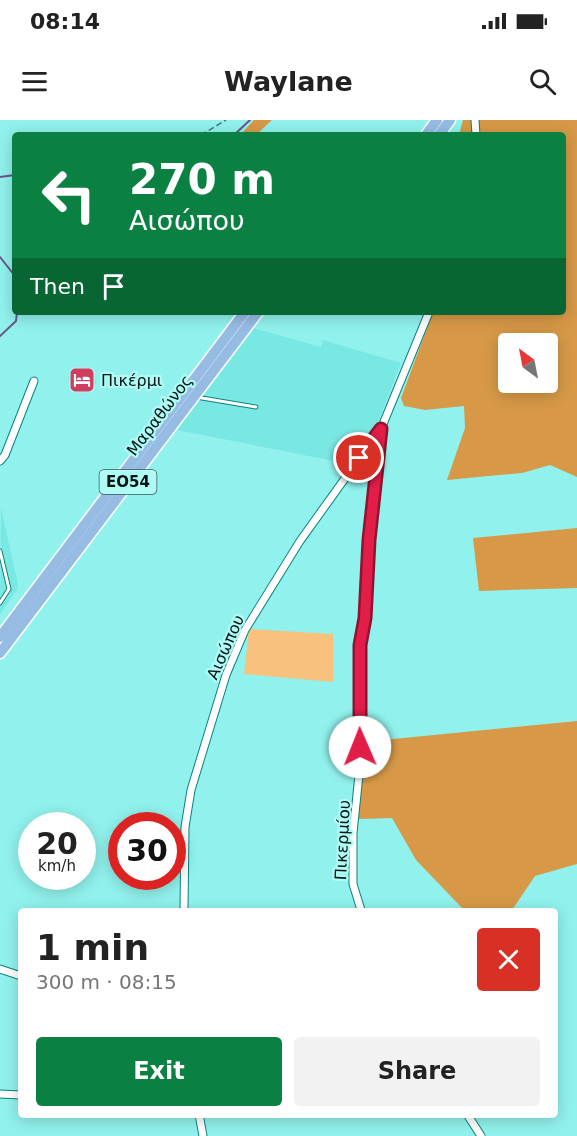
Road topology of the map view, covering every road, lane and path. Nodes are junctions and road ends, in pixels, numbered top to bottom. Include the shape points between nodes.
1 (226, 120) edge
2 (438, 120) edge
3 (450, 120) edge
4 (206, 132) edge
5 (428, 132) edge
6 (440, 132) edge
7 (243, 315) edge
8 (256, 315) edge
9 (428, 315) edge
10 (34, 381) dead end
11 (193, 396) junction
12 (256, 408) dead end
13 (381, 429) junction
14 (0, 461) edge
15 (0, 551) edge
16 (0, 603) edge
17 (1, 632) edge
18 (0, 653) edge
19 (184, 908) edge
20 (360, 908) edge
21 (1, 972) edge
22 (18, 975) edge
23 (0, 1094) edge
24 (18, 1095) edge
25 (200, 1118) edge
26 (470, 1118) edge
27 (203, 1136) edge
28 (481, 1136) edge

1 - 4 path
2 - 5 main road
3 - 6 main road
7 - 17 main road, Μαραθώνος / ΕΟ54
8 - 11 main road, Μαραθώνος / ΕΟ54
9 - 13 street, Πικερμίου
10 - 14 street
11 - 12 lane
11 - 18 main road, Μαραθώνος / ΕΟ54
13 - 19 street, Αισώπου via 289,559 245,630 226,675 191,790 185,827
13 - 20 street, Πικερμίου via 359,675 360,765 353,884
15 - 16 lane via 9,589
21 - 22 street
23 - 24 street
25 - 27 street
26 - 28 street

